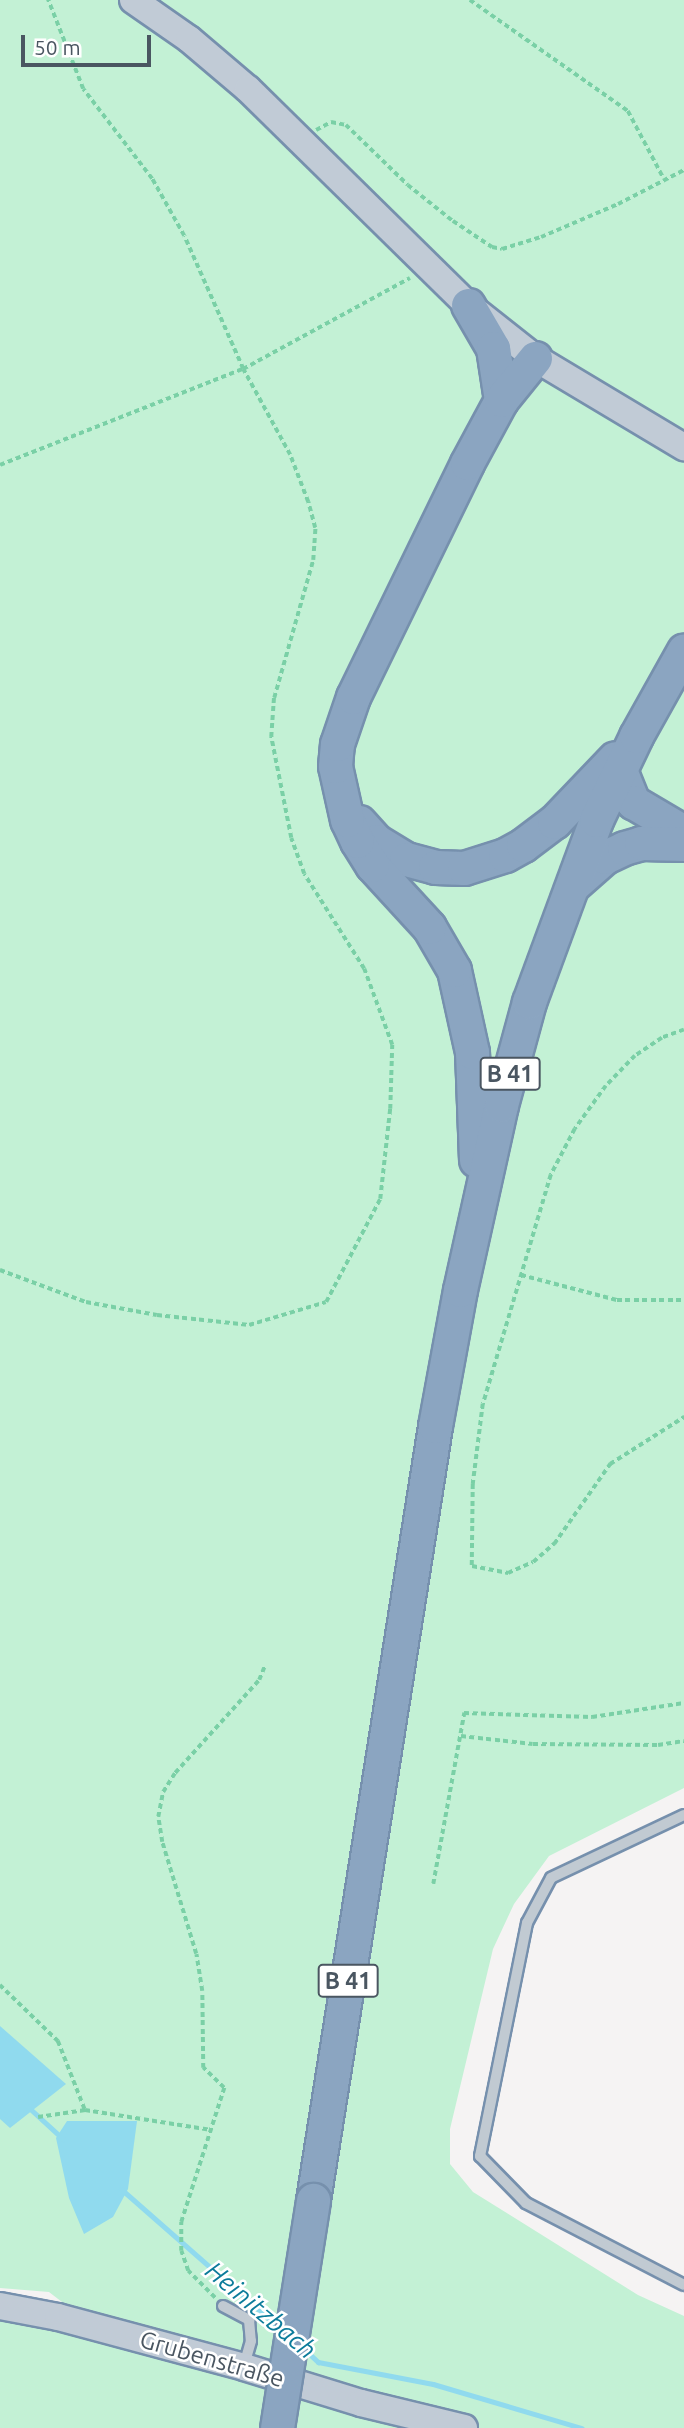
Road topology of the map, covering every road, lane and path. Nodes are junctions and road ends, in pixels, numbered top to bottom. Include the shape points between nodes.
1 (48, 0) edge
2 (133, 0) edge
3 (470, 0) edge
4 (302, 141) junction
5 (684, 170) edge
6 (664, 179) junction
7 (427, 268) junction
8 (468, 305) junction
9 (535, 358) junction
10 (243, 369) junction
11 (501, 400) junction
12 (684, 447) edge
13 (0, 466) edge
14 (684, 650) edge
15 (636, 736) junction
16 (620, 770) junction
17 (340, 795) junction
18 (684, 832) edge
19 (684, 844) edge
20 (569, 889) junction
21 (684, 1030) edge
22 (478, 1205) junction
23 (0, 1270) edge
24 (521, 1275) junction
25 (684, 1300) edge
26 (684, 1417) edge
27 (265, 1665) dead end
28 (684, 1703) edge
29 (461, 1736) junction
30 (684, 1741) edge
31 (684, 1815) edge
32 (433, 1884) dead end
33 (0, 1985) edge
34 (85, 2110) junction
35 (38, 2117) dead end
36 (211, 2130) junction
37 (684, 2285) edge
38 (0, 2306) edge
39 (223, 2306) joint
40 (244, 2367) junction
41 (277, 2428) edge
42 (464, 2428) edge

1 - 10 path via 83,89 152,179 184,236
2 - 4 main road via 189,39
3 - 6 path via 628,111
4 - 6 path via 331,122 346,125 408,185 492,247 554,232
4 - 7 main road
5 - 6 path
7 - 8 main road
7 - 10 path
8 - 9 main road
8 - 11 highway via 493,348
9 - 11 highway
9 - 12 main road
10 - 13 path
10 - 23 path via 290,455 316,527 313,560 274,698 271,737 291,838 304,874 364,969 392,1045 380,1199 326,1302 249,1325 86,1302
11 - 17 highway via 352,696 337,744
14 - 15 highway, B 41
15 - 16 highway, B 41
15 - 17 highway via 547,827 505,855 464,868 435,867 392,852 363,828
16 - 18 highway via 633,802
16 - 20 highway, B 41
17 - 22 highway via 347,820 372,865 429,927 454,970 474,1074
19 - 20 highway via 640,843 624,848 606,857
20 - 22 highway, B 41 via 529,1002
21 - 24 path via 635,1056 575,1129 551,1175
22 - 41 highway, B 41, bridge via 435,1426
24 - 25 path via 617,1300
24 - 26 path via 483,1404 473,1484 472,1566 508,1573 533,1562 554,1544 610,1464
27 - 36 path via 259,1680 175,1773 163,1792 158,1817 196,1954 202,1991 203,2068 224,2088
28 - 29 path via 592,1717 464,1713
29 - 30 path via 533,1744
29 - 32 path
31 - 37 lane via 551,1878 527,1923 480,2156 526,2203
33 - 34 path via 58,2041
34 - 35 path
34 - 36 path
36 - 39 path via 181,2222 181,2251 188,2271
38 - 40 main road, Grubenstraße via 58,2316
39 - 40 lane via 249,2320 251,2341
40 - 42 main road, Grubenstraße

